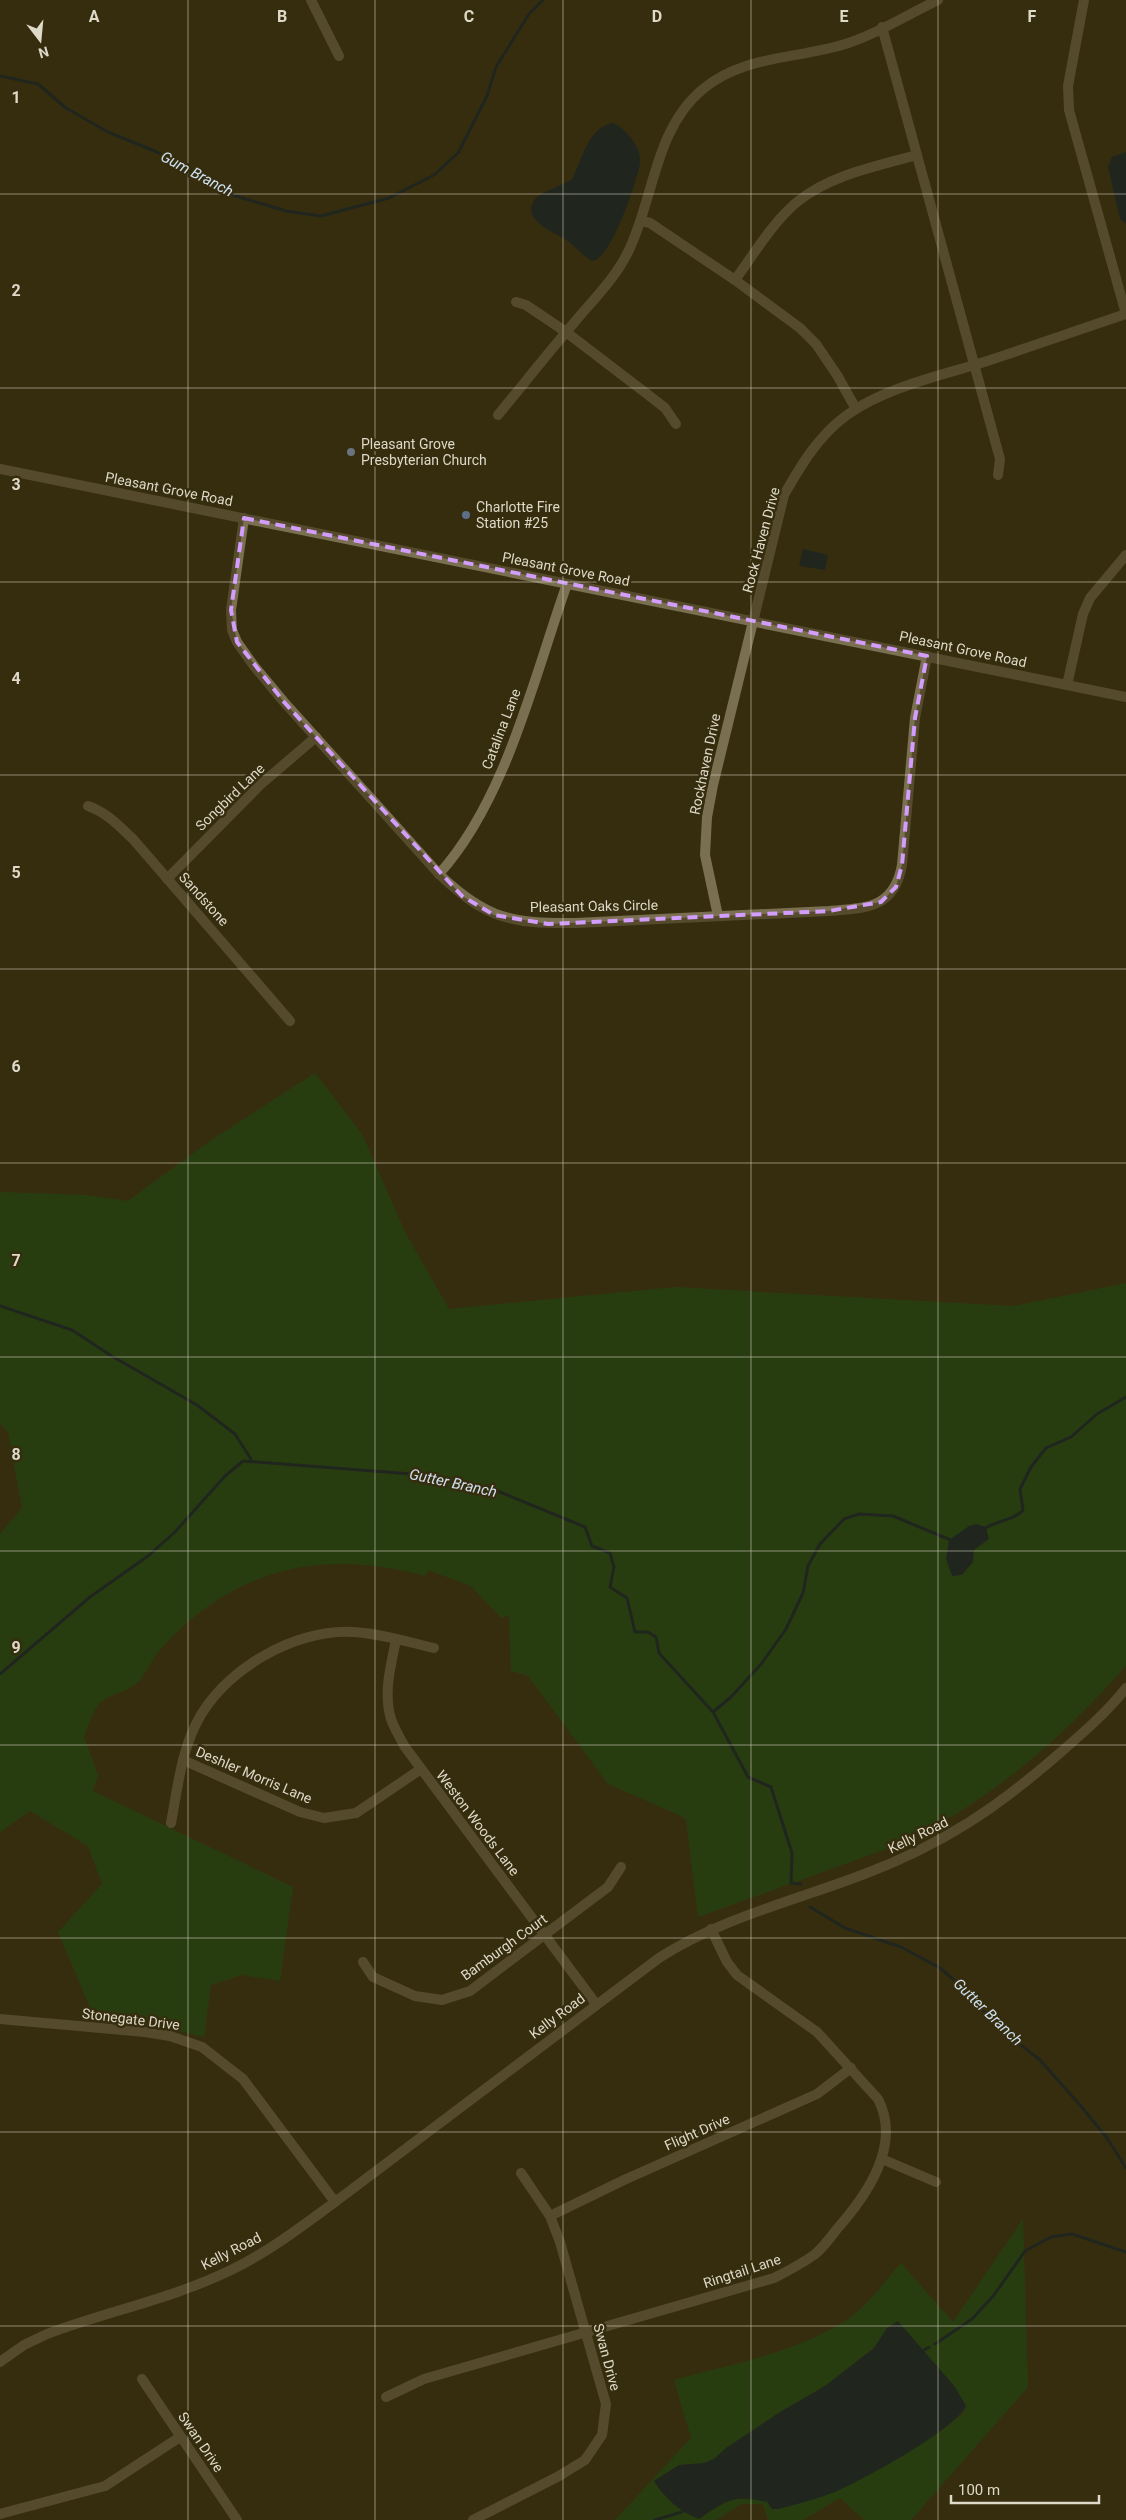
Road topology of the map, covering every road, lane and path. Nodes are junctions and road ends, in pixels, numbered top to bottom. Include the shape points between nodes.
1 (311, 0) edge
2 (938, 0) edge
3 (1084, 0) edge
4 (882, 27) junction
5 (338, 56) dead end
6 (917, 155) junction
7 (641, 220) junction
8 (735, 280) junction
9 (516, 302) dead end
10 (1126, 314) edge
11 (566, 332) junction
12 (975, 365) junction
13 (856, 409) junction
14 (498, 415) dead end
15 (676, 424) dead end
16 (0, 468) edge
17 (998, 475) dead end
18 (244, 518) junction
19 (1126, 555) edge
20 (567, 584) junction
21 (754, 621) junction
22 (927, 656) junction
23 (1067, 685) junction
24 (1126, 697) edge
25 (316, 737) junction
26 (88, 806) dead end
27 (439, 874) junction
28 (167, 879) junction
29 (718, 916) junction
30 (290, 1022) dead end
31 (396, 1640) junction
32 (434, 1648) dead end
33 (1126, 1688) edge
34 (183, 1760) junction
35 (420, 1768) junction
36 (171, 1823) dead end
37 (621, 1867) dead end
38 (710, 1929) junction
39 (545, 1936) junction
40 (363, 1962) dead end
41 (596, 2004) junction
42 (0, 2019) edge
43 (851, 2068) junction
44 (882, 2159) junction
45 (520, 2173) dead end
46 (936, 2182) dead end
47 (335, 2202) junction
48 (550, 2216) junction
49 (586, 2332) junction
50 (0, 2362) edge
51 (142, 2380) dead end
52 (386, 2397) dead end
53 (180, 2437) junction
54 (0, 2514) edge
55 (237, 2520) edge
56 (473, 2520) edge

1 - 5 street
2 - 4 street
3 - 10 street via 1068,86 1070,110
4 - 6 street
4 - 7 street via 843,44 752,63 725,74 702,89 684,109 667,138
6 - 8 street via 820,186 781,217
6 - 12 street
7 - 8 street
7 - 11 street via 628,253 616,271
8 - 13 street via 805,333 837,375
9 - 11 street via 526,305
10 - 12 street, Rock Haven Drive
11 - 14 street
11 - 15 street via 665,408
12 - 13 street, Rock Haven Drive via 920,382
12 - 17 street via 1000,459
13 - 21 street, Rock Haven Drive via 822,437 784,495
16 - 18 street, Pleasant Grove Road
18 - 20 street, Pleasant Grove Road
18 - 25 street, Pleasant Oaks Circle via 232,591 232,630 248,659
19 - 23 street via 1090,598 1083,614
20 - 21 street, Pleasant Grove Road
20 - 27 street, Catalina Lane via 525,708 492,789 467,837
21 - 22 street, Pleasant Grove Road
21 - 29 street, Rockhaven Drive via 707,816 705,855
22 - 23 street, Pleasant Grove Road
22 - 29 street, Pleasant Oaks Circle via 915,718 902,865 899,881 891,894 882,902 863,908
23 - 24 street, Pleasant Grove Road
25 - 27 street, Pleasant Oaks Circle
25 - 28 street, Songbird Lane via 260,785
26 - 28 street, Sandstone via 98,809 116,824
27 - 29 street, Pleasant Oaks Circle via 477,906 524,922 576,923
28 - 30 street, Sandstone
31 - 32 street
31 - 34 street via 352,1632 311,1636 267,1652 227,1682 196,1724
31 - 35 street, Weston Woods Lane via 388,1682 391,1719 405,1748
33 - 38 street, Kelly Road via 1077,1738 1030,1779 995,1807 942,1841 864,1875
34 - 35 street, Deshler Morris Lane via 300,1812 324,1818 356,1813
34 - 36 street
35 - 39 street, Weston Woods Lane
37 - 39 street, Bamburgh Court via 608,1887
38 - 41 street, Kelly Road via 659,1958
38 - 43 street, Ringtail Lane via 737,1975 817,2032
39 - 40 street, Bamburgh Court via 470,1991 442,2000 415,1996 373,1976
39 - 41 street, Weston Woods Lane
41 - 47 street, Kelly Road
42 - 47 street, Stonegate Drive via 170,2036 202,2047 243,2079
43 - 44 street, Ringtail Lane via 874,2093 884,2112 886,2135
43 - 48 street, Flight Drive via 817,2094
44 - 46 street
44 - 49 street, Ringtail Lane via 855,2208 816,2254 794,2268 774,2278
45 - 48 street, Swan Drive
47 - 50 street, Kelly Road via 285,2238 233,2269 47,2334
48 - 49 street, Swan Drive
49 - 52 street, Ringtail Lane via 424,2379
49 - 56 street, Swan Drive via 606,2404 602,2435 585,2460
51 - 53 street, Swan Drive
53 - 54 street via 104,2486
53 - 55 street, Swan Drive

